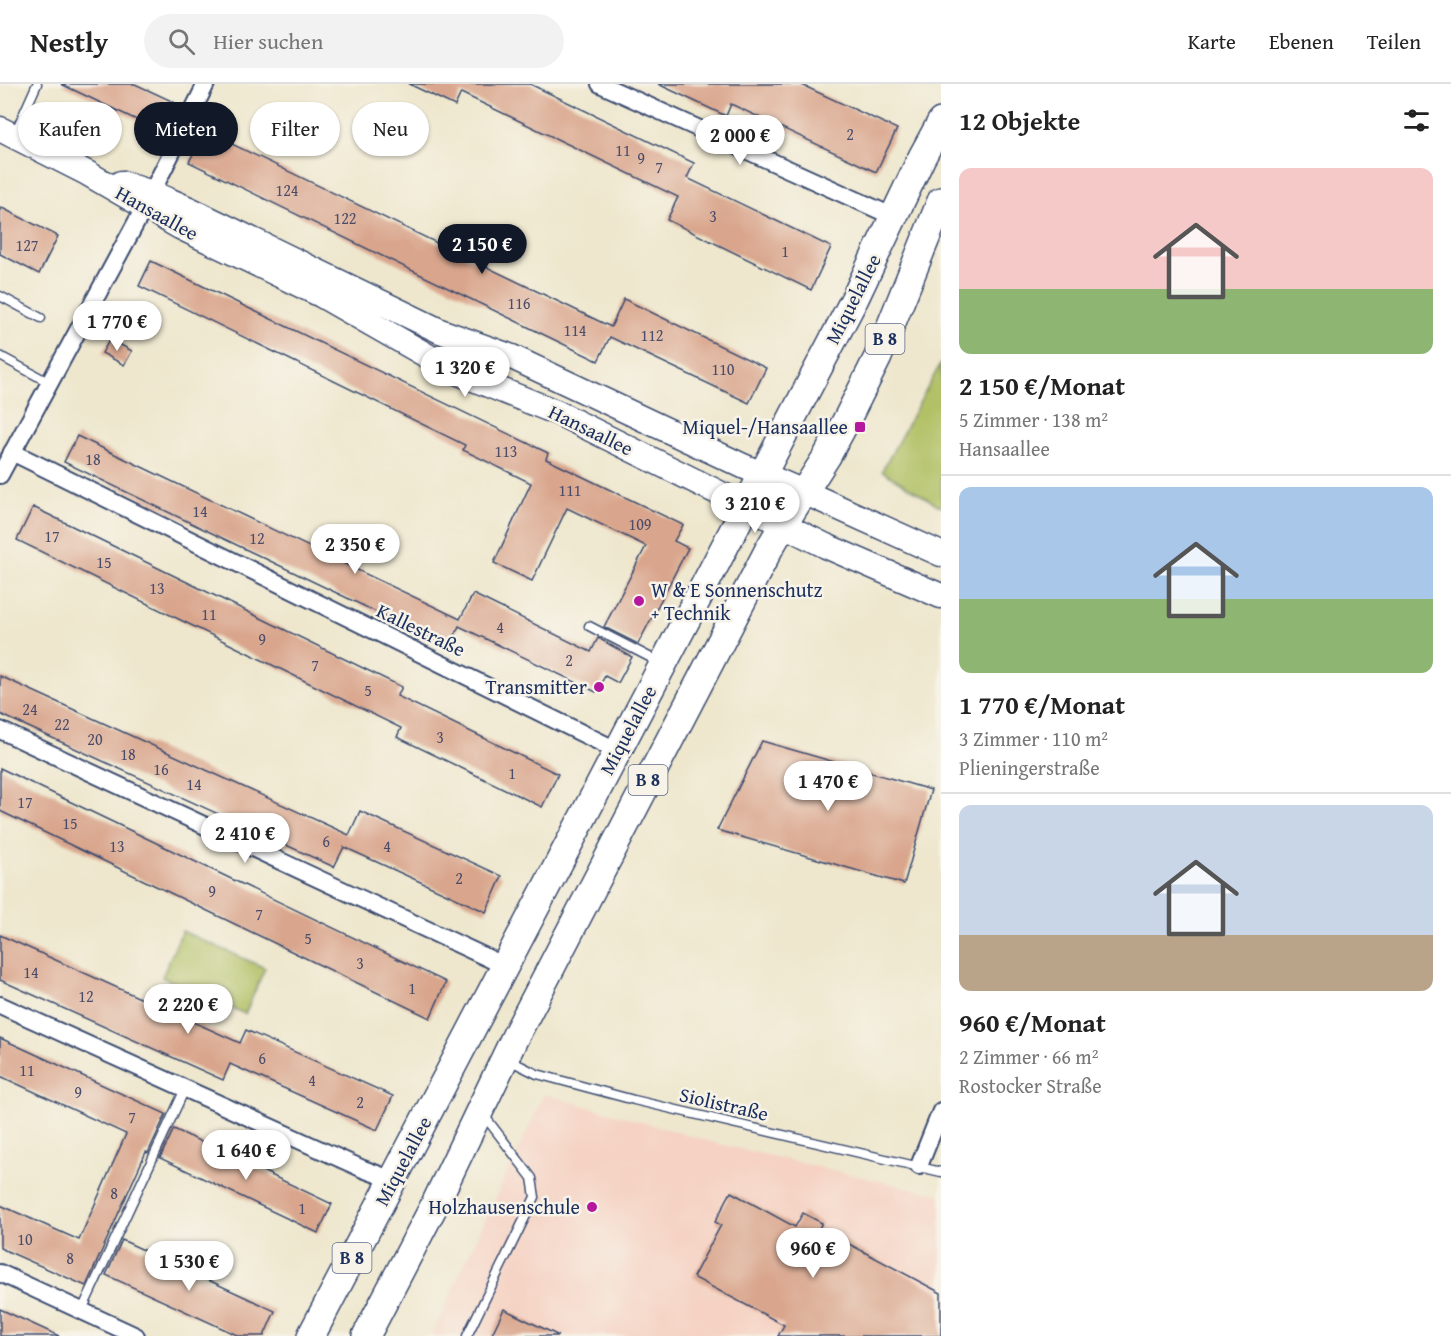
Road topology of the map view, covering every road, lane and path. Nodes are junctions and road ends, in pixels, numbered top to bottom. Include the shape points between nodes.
1 (37, 84) edge
2 (206, 84) edge
3 (600, 84) edge
4 (941, 122) edge
5 (7, 133) edge
6 (148, 200) junction
7 (941, 201) edge
8 (894, 217) junction
9 (0, 296) edge
10 (41, 318) dead end
11 (0, 356) edge
12 (50, 383) junction
13 (12, 452) junction
14 (762, 474) junction
15 (0, 475) edge
16 (804, 493) junction
17 (746, 506) junction
18 (783, 525) junction
19 (941, 555) edge
20 (941, 596) edge
21 (589, 626) dead end
22 (663, 664) junction
23 (0, 730) edge
24 (618, 751) junction
25 (505, 966) junction
26 (0, 1005) edge
27 (504, 1057) junction
28 (184, 1089) junction
29 (479, 1109) junction
30 (941, 1110) edge
31 (919, 1166) junction
32 (941, 1172) edge
33 (393, 1180) junction
34 (0, 1273) edge
35 (82, 1310) junction
36 (136, 1336) edge
37 (311, 1336) edge
38 (366, 1336) edge
39 (467, 1336) edge

1 - 5 lane
2 - 6 street
3 - 8 street
4 - 8 main road, Miquelallee / B 8
5 - 6 main road, Hansaallee
6 - 12 street
6 - 14 main road, Hansaallee via 189,209 440,331 512,357
6 - 17 main road, Hansaallee via 454,371 558,413
7 - 16 main road, Miquelallee / B 8 via 878,357
8 - 14 main road, Miquelallee / B 8
9 - 10 lane
11 - 12 lane
12 - 13 street
13 - 15 street
13 - 24 street, Kallestraße
14 - 16 main road, Hansaallee
14 - 17 main road, Miquelallee / B 8
16 - 18 main road, Miquelallee / B 8
16 - 19 main road, Hansaallee
17 - 18 main road, Hansaallee
17 - 22 main road, Miquelallee / B 8
18 - 20 main road, Hansaallee
18 - 27 main road, Miquelallee / B 8
21 - 22 lane
22 - 24 main road, Miquelallee / B 8
23 - 25 street
24 - 25 main road, Miquelallee / B 8
25 - 33 main road, Miquelallee / B 8
26 - 28 street
27 - 29 main road, Miquelallee / B 8
27 - 31 lane, Siolistraße via 537,1074 634,1100
28 - 33 street
28 - 35 lane
29 - 38 main road, Miquelallee / B 8
29 - 39 lane via 532,1178 535,1197
30 - 31 street
31 - 32 lane, Siolistraße
33 - 37 main road, Miquelallee / B 8
34 - 35 street
35 - 36 street

